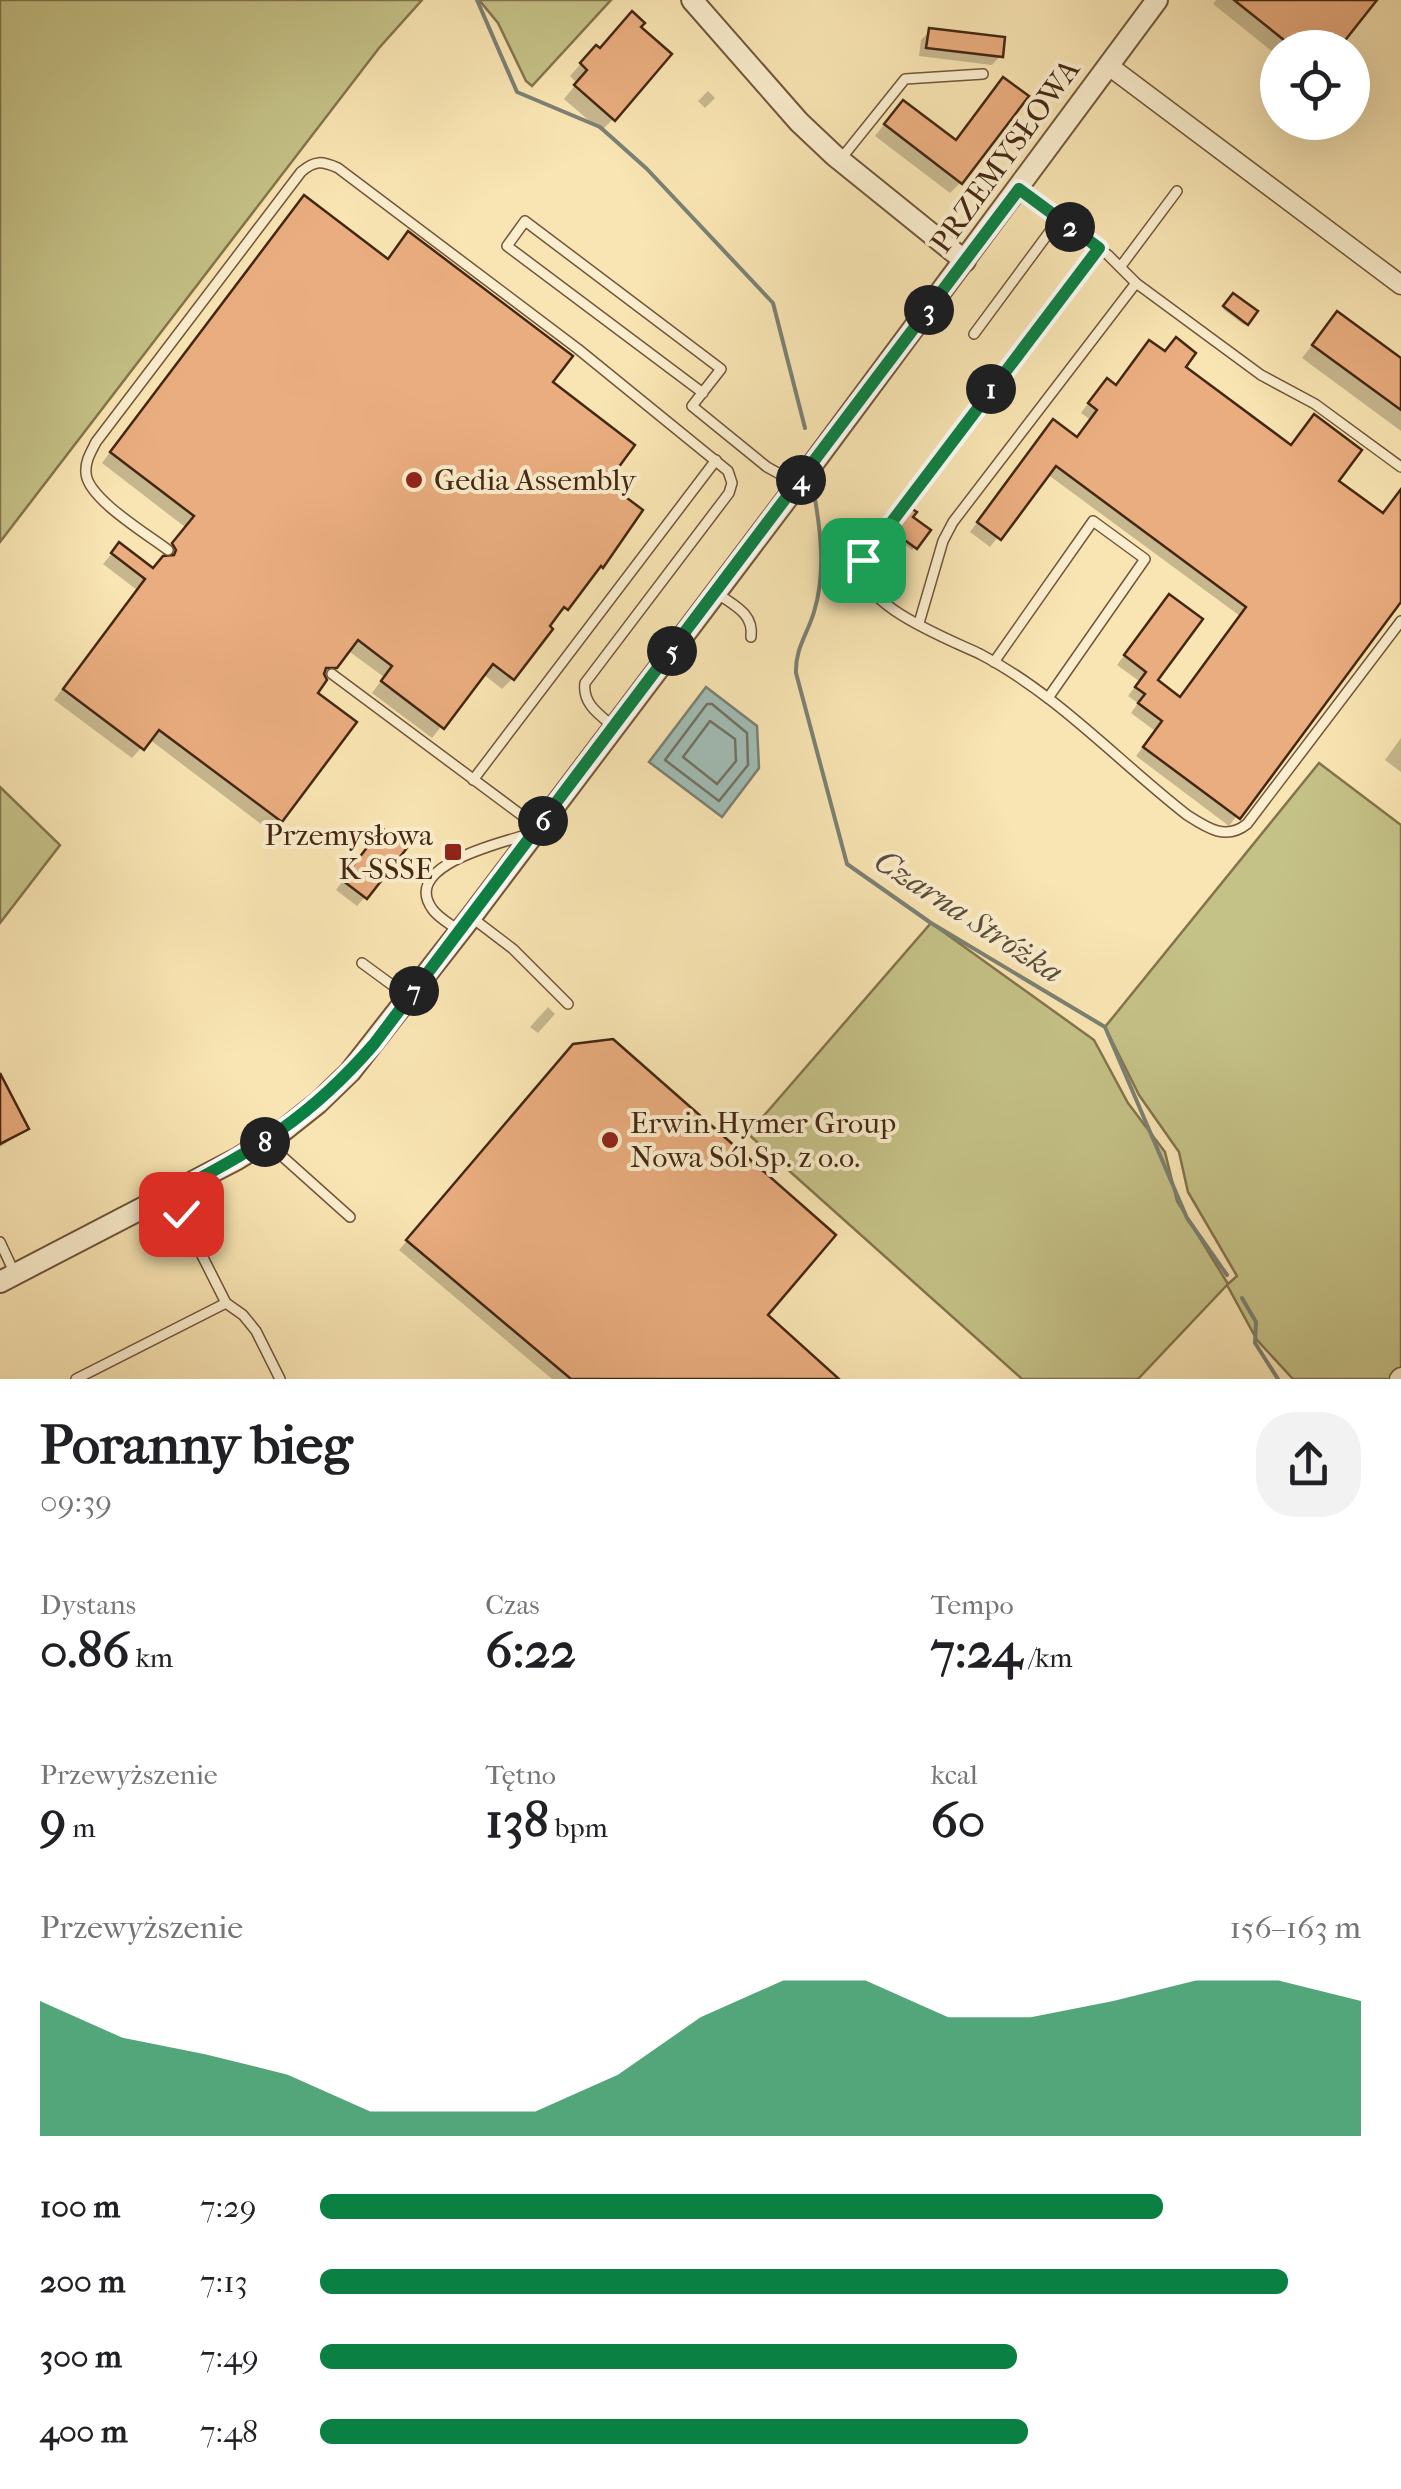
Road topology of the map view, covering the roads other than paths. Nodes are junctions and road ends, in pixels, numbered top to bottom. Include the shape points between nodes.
1 (692, 0) edge
2 (1157, 0) edge
3 (1109, 66) junction
4 (983, 74) dead end
5 (840, 160) junction
6 (1019, 189) junction
7 (1177, 192) dead end
8 (1060, 219) junction
9 (1099, 248) junction
10 (965, 262) junction
11 (1121, 266) junction
12 (1136, 283) junction
13 (1401, 285) edge
14 (974, 334) dead end
15 (703, 393) junction
16 (716, 460) junction
17 (1401, 468) edge
18 (798, 484) junction
19 (168, 550) dead end
20 (716, 592) junction
21 (1401, 621) edge
22 (919, 623) junction
23 (751, 637) dead end
24 (994, 662) junction
25 (332, 674) dead end
26 (1048, 698) junction
27 (614, 727) junction
28 (474, 780) junction
29 (535, 832) junction
30 (466, 924) junction
31 (362, 963) dead end
32 (409, 998) junction
33 (568, 1004) dead end
34 (273, 1137) junction
35 (170, 1194) junction
36 (350, 1217) dead end
37 (0, 1242) edge
38 (8, 1278) edge
39 (226, 1303) junction
40 (76, 1379) edge
41 (280, 1379) edge

1 - 5 street
2 - 3 street, PRZEMYSŁOWA
3 - 6 street, PRZEMYSŁOWA
3 - 13 street
4 - 5 lane via 906,79
5 - 10 street
6 - 8 lane
6 - 10 street, PRZEMYSŁOWA
7 - 11 lane
8 - 9 lane
8 - 14 lane
9 - 11 lane
9 - 22 lane via 863,560 869,591
10 - 18 street, PRZEMYSŁOWA
11 - 12 lane
12 - 17 lane
12 - 22 lane via 954,522
15 - 15 lane via 721,369 526,221 507,246
15 - 18 lane via 692,406 767,468
16 - 19 lane via 338,168 312,163 88,459 93,492
16 - 27 lane via 728,472 729,493 584,683 588,703
16 - 28 lane
18 - 20 street, PRZEMYSŁOWA
20 - 23 lane via 750,618
20 - 27 street, PRZEMYSŁOWA
21 - 26 lane via 1237,832 1208,828 1187,814
22 - 24 lane
24 - 26 lane
24 - 26 lane via 1093,521 1145,560
25 - 28 lane
27 - 29 street, PRZEMYSŁOWA
28 - 29 lane
29 - 30 street, PRZEMYSŁOWA
29 - 30 lane via 438,868 426,896 437,915
30 - 32 street, PRZEMYSŁOWA
30 - 33 lane via 513,949
31 - 32 lane
32 - 34 street, PRZEMYSŁOWA via 350,1072
34 - 35 street, PRZEMYSŁOWA
34 - 36 lane via 284,1156
35 - 38 street, PRZEMYSŁOWA
35 - 39 lane
37 - 38 lane
39 - 40 lane
39 - 41 lane via 256,1331

